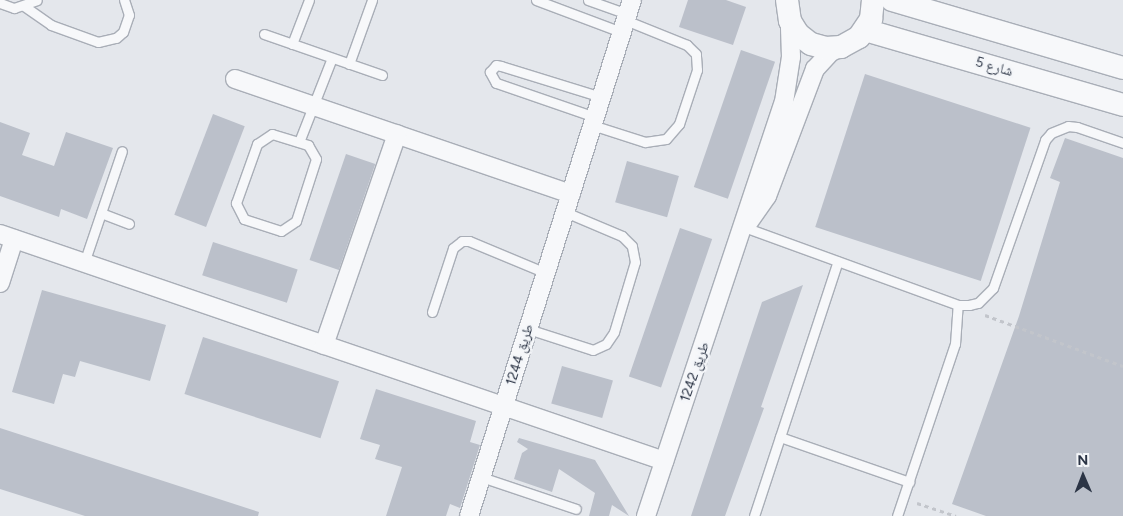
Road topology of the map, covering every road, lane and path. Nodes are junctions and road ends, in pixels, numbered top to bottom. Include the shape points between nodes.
1 (37, 0) edge
2 (124, 0) edge
3 (309, 0) edge
4 (372, 0) edge
5 (536, 0) edge
6 (588, 0) edge
7 (873, 0) edge
8 (892, 0) edge
9 (0, 3) edge
10 (24, 6) junction
11 (787, 6) edge
12 (626, 16) edge
13 (866, 30) junction
14 (264, 34) dead end
15 (292, 44) junction
16 (841, 47) junction
17 (332, 58) junction
18 (349, 64) junction
19 (1123, 68) edge
20 (382, 76) dead end
21 (235, 79) dead end
22 (601, 97) junction
23 (1123, 105) edge
24 (314, 106) junction
25 (594, 121) junction
26 (397, 134) junction
27 (299, 142) junction
28 (1123, 143) edge
29 (122, 151) dead end
30 (571, 194) junction
31 (565, 212) junction
32 (101, 213) junction
33 (129, 224) dead end
34 (744, 227) junction
35 (7, 237) edge
36 (838, 262) junction
37 (84, 263) junction
38 (546, 273) junction
39 (0, 283) edge
40 (958, 305) junction
41 (432, 312) dead end
42 (528, 328) junction
43 (324, 345) junction
44 (1123, 366) edge
45 (504, 407) junction
46 (780, 437) junction
47 (664, 461) junction
48 (482, 477) junction
49 (909, 482) junction
50 (903, 498) junction
51 (576, 509) dead end
52 (469, 516) edge
53 (646, 516) edge
54 (754, 516) edge
55 (897, 516) edge
56 (956, 516) edge

1 - 10 lane
2 - 10 lane via 128,24 108,42 98,42 51,26
3 - 15 lane
4 - 18 lane
5 - 12 lane
6 - 12 lane
7 - 13 street
8 - 19 street
9 - 10 lane via 14,8
11 - 16 street via 798,34 811,44
11 - 34 street, طريق 1242 via 789,80 754,184
12 - 22 street, طريق 1244
12 - 25 lane via 687,45 696,54 697,70 679,124 666,139 645,142
13 - 16 street
13 - 23 street, شارع 5
14 - 15 lane
15 - 17 lane
16 - 34 street, طريق 1242 via 815,69 767,196
17 - 18 lane
17 - 24 lane
18 - 20 lane
21 - 24 street
22 - 25 street, طريق 1244
22 - 25 lane via 501,66 490,72 496,83
24 - 26 street
24 - 27 lane
25 - 30 street, طريق 1244
26 - 30 street
26 - 43 street
27 - 27 lane via 312,149 316,159 296,221 281,231 244,219 237,209 237,197 260,139 272,134
28 - 40 lane via 1077,127 1068,126 1051,133 1045,140 993,288 978,303
29 - 32 lane
30 - 31 street, طريق 1244
31 - 38 street, طريق 1244
31 - 42 lane via 622,236 632,246 635,262 614,332 606,344 593,350
32 - 33 lane
32 - 37 lane
34 - 36 lane
34 - 47 street, طريق 1242
35 - 37 street
35 - 39 street
36 - 40 lane
36 - 46 lane
37 - 43 street
38 - 41 lane via 462,241 454,248
38 - 42 street, طريق 1244
40 - 44 path
40 - 49 lane via 955,344
42 - 45 street, طريق 1244
43 - 45 street
45 - 47 street
45 - 48 street, طريق 1244
46 - 49 lane
46 - 54 lane
47 - 53 street, طريق 1242
48 - 51 lane
48 - 52 street, طريق 1244
49 - 50 lane
50 - 55 lane
50 - 56 path

